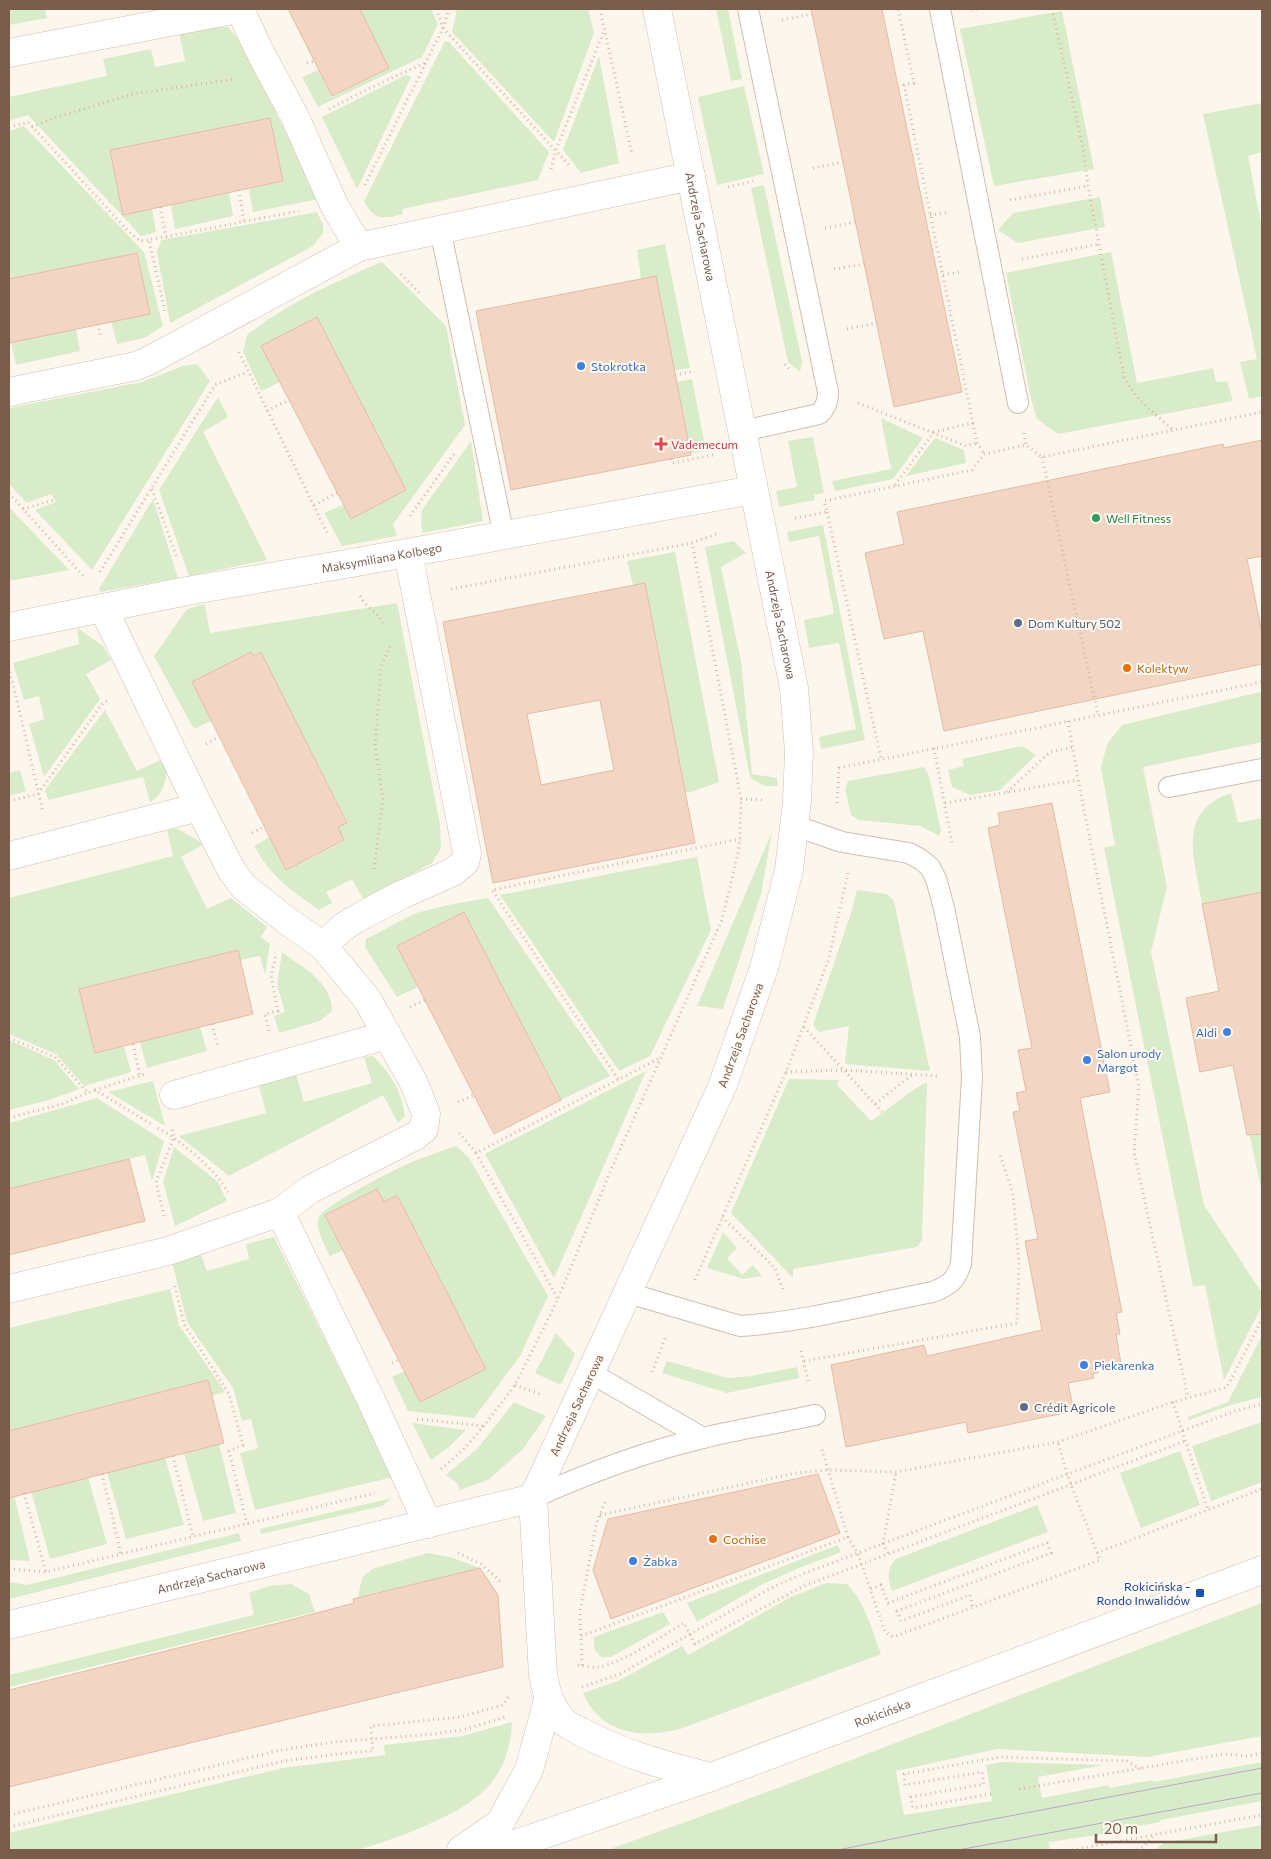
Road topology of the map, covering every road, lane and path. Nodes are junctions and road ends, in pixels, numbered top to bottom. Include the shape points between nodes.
1 (239, 9) edge
2 (436, 9) edge
3 (600, 9) edge
4 (657, 9) edge
5 (748, 9) edge
6 (898, 9) edge
7 (940, 9) edge
8 (1052, 9) edge
9 (605, 30) junction
10 (9, 53) edge
11 (426, 63) dead end
12 (272, 73) junction
13 (323, 111) dead end
14 (9, 127) edge
15 (32, 127) junction
16 (556, 150) junction
17 (691, 176) junction
18 (639, 187) junction
19 (239, 190) dead end
20 (597, 196) junction
21 (334, 205) junction
22 (160, 206) dead end
23 (540, 208) junction
24 (244, 222) junction
25 (440, 229) junction
26 (166, 237) junction
27 (149, 240) junction
28 (359, 247) junction
29 (165, 313) dead end
30 (234, 315) junction
31 (785, 364) dead end
32 (248, 372) junction
33 (696, 373) dead end
34 (675, 375) dead end
35 (9, 392) edge
36 (828, 392) junction
37 (289, 400) dead end
38 (1018, 403) dead end
39 (267, 411) junction
40 (1262, 412) edge
41 (973, 423) junction
42 (481, 424) junction
43 (1173, 430) junction
44 (743, 431) junction
45 (934, 432) junction
46 (977, 443) junction
47 (711, 449) dead end
48 (984, 454) junction
49 (713, 455) junction
50 (1042, 457) junction
51 (671, 459) dead end
52 (895, 486) junction
53 (753, 490) junction
54 (9, 493) edge
55 (337, 494) dead end
56 (723, 496) junction
57 (54, 500) dead end
58 (314, 505) junction
59 (23, 509) junction
60 (827, 512) junction
61 (408, 519) dead end
62 (760, 524) junction
63 (504, 536) junction
64 (692, 543) junction
65 (408, 553) junction
66 (346, 564) junction
67 (416, 596) junction
68 (106, 599) junction
69 (385, 626) dead end
70 (9, 627) edge
71 (392, 642) dead end
72 (9, 667) edge
73 (1262, 682) edge
74 (140, 684) junction
75 (1098, 715) junction
76 (1068, 721) junction
77 (1073, 747) junction
78 (934, 748) junction
79 (881, 759) junction
80 (1262, 769) edge
81 (1078, 780) junction
82 (1169, 787) dead end
83 (1006, 793) junction
84 (38, 794) junction
85 (9, 802) edge
86 (837, 803) dead end
87 (945, 804) junction
88 (199, 807) junction
89 (793, 825) junction
90 (951, 830) dead end
91 (740, 839) junction
92 (852, 844) junction
93 (52, 846) junction
94 (9, 856) edge
95 (465, 862) junction
96 (374, 870) dead end
97 (492, 890) junction
98 (485, 892) dead end
99 (286, 920) junction
100 (324, 946) junction
101 (212, 1024) dead end
102 (803, 1026) junction
103 (270, 1032) dead end
104 (387, 1035) junction
105 (9, 1038) edge
106 (133, 1044) dead end
107 (220, 1055) dead end
108 (658, 1059) junction
109 (843, 1070) junction
110 (786, 1072) junction
111 (148, 1073) dead end
112 (913, 1074) junction
113 (140, 1076) junction
114 (972, 1078) junction
115 (618, 1080) junction
116 (95, 1090) junction
117 (88, 1093) junction
118 (174, 1095) dead end
119 (875, 1104) junction
120 (882, 1112) dead end
121 (9, 1118) edge
122 (458, 1132) dead end
123 (476, 1154) junction
124 (280, 1212) junction
125 (722, 1216) junction
126 (168, 1251) junction
127 (9, 1289) edge
128 (628, 1293) junction
129 (558, 1299) junction
130 (683, 1310) junction
131 (795, 1320) junction
132 (1262, 1320) edge
133 (591, 1373) junction
134 (1188, 1398) junction
135 (640, 1402) junction
136 (1173, 1402) junction
137 (1262, 1404) edge
138 (815, 1416) junction
139 (415, 1419) dead end
140 (484, 1426) junction
141 (1182, 1431) junction
142 (703, 1438) junction
143 (1185, 1441) junction
144 (1058, 1442) junction
145 (173, 1456) dead end
146 (624, 1462) junction
147 (827, 1470) junction
148 (896, 1472) junction
149 (102, 1474) dead end
150 (1067, 1474) junction
151 (410, 1484) junction
152 (1071, 1484) junction
153 (1262, 1489) edge
154 (24, 1493) dead end
155 (534, 1498) junction
156 (1208, 1510) junction
157 (600, 1515) junction
158 (439, 1521) junction
159 (248, 1524) junction
160 (193, 1537) junction
161 (848, 1538) junction
162 (883, 1544) junction
163 (888, 1553) junction
164 (1097, 1553) junction
165 (121, 1554) junction
166 (858, 1554) junction
167 (861, 1563) junction
168 (9, 1569) edge
169 (1262, 1570) edge
170 (46, 1572) junction
171 (502, 1583) dead end
172 (871, 1589) junction
173 (973, 1608) junction
174 (9, 1625) edge
175 (690, 1634) junction
176 (581, 1636) junction
177 (582, 1666) junction
178 (546, 1687) junction
179 (372, 1739) junction
180 (1262, 1753) edge
181 (1141, 1769) junction
182 (711, 1777) junction
183 (1018, 1789) dead end
184 (991, 1794) dead end
185 (9, 1815) edge
186 (1262, 1815) edge
187 (9, 1827) edge
188 (1154, 1835) junction
189 (460, 1850) edge
190 (498, 1850) edge
191 (1072, 1850) edge
192 (1137, 1850) edge

1 - 10 street
1 - 12 street
2 - 16 path via 443,28
3 - 9 path
4 - 17 street, Andrzeja Sacharowa
5 - 36 lane
6 - 41 path via 914,83 904,85
7 - 38 lane
8 - 43 path via 1083,148 1124,376 1130,389 1146,407
9 - 16 path
9 - 18 path
11 - 13 path
12 - 15 path via 133,94
12 - 21 street
14 - 15 path via 28,122
15 - 27 path via 128,231 140,241
16 - 20 path
16 - 23 path
17 - 18 street
17 - 44 street, Andrzeja Sacharowa
18 - 20 street
19 - 24 path
20 - 23 street
21 - 24 path
21 - 28 street
22 - 26 path
23 - 25 street
24 - 26 path
25 - 28 street
25 - 42 lane
26 - 27 path
27 - 29 path
28 - 30 street
30 - 32 path via 243,330 238,337 237,348
30 - 35 street via 136,366
31 - 36 path via 796,376
32 - 39 path
32 - 68 path via 215,386
33 - 34 path
36 - 44 lane via 824,410 819,414
36 - 45 path
37 - 39 path
39 - 58 path
40 - 43 path
41 - 45 path
41 - 46 path
42 - 61 path via 467,435
42 - 63 lane
43 - 50 path
44 - 53 street, Andrzeja Sacharowa
45 - 46 path via 966,446
45 - 52 path
46 - 48 path
47 - 49 path
48 - 50 path via 1026,445
48 - 52 path via 972,470
49 - 51 path via 672,464
49 - 56 path
50 - 75 path
52 - 60 path via 824,501
53 - 56 street, Maksymiliana Kolbego
53 - 62 street, Andrzeja Sacharowa
54 - 59 path
55 - 58 path
56 - 63 street, Maksymiliana Kolbego
57 - 59 path
58 - 66 path
59 - 68 path
60 - 62 path
60 - 79 path
62 - 64 path
62 - 89 street, Andrzeja Sacharowa via 796,705 799,777
63 - 65 street, Maksymiliana Kolbego
64 - 67 path
64 - 91 path via 740,799
65 - 66 street, Maksymiliana Kolbego
65 - 67 street
66 - 68 street, Maksymiliana Kolbego via 187,591
66 - 69 path via 365,605 382,618
67 - 95 street via 467,853
68 - 70 street, Maksymiliana Kolbego
68 - 74 street
71 - 96 path via 381,668 377,717 375,746 383,799
72 - 84 path
73 - 75 path
74 - 84 path via 102,703
74 - 88 street
75 - 76 path
76 - 77 path
76 - 78 path
77 - 81 path
77 - 83 path via 1050,752
78 - 79 path
78 - 87 path
79 - 86 path via 839,768
80 - 82 lane
81 - 83 path
81 - 134 path via 1139,1087 1134,1152
83 - 87 path
84 - 85 path
84 - 93 path
87 - 90 path
88 - 93 street
88 - 99 street via 243,886
89 - 92 lane
89 - 128 street, Andrzeja Sacharowa via 789,870 761,978 722,1087
91 - 97 path
91 - 108 path via 722,920
92 - 102 path via 844,898 828,961
92 - 114 lane via 909,853 930,868 936,879 970,1037
93 - 94 street
95 - 97 path via 487,868
95 - 100 street via 453,872 401,895 343,927
97 - 98 path
97 - 115 path
99 - 100 street
99 - 103 path via 274,935 280,940 271,976 278,1011 265,1014
100 - 104 street via 367,999
101 - 107 path
102 - 109 path
102 - 110 path
104 - 118 street
104 - 124 street via 414,1083 426,1114 424,1129 309,1190
105 - 117 path via 55,1057
106 - 113 path
108 - 115 path
108 - 129 path
109 - 110 path
109 - 112 path
109 - 119 path
110 - 125 path
111 - 113 path
112 - 114 path
112 - 119 path
113 - 116 path
114 - 131 lane via 961,1264 957,1276 933,1292
115 - 123 path
116 - 117 path
116 - 126 path via 174,1137 156,1182 167,1228
117 - 121 path via 62,1104
119 - 120 path
122 - 123 path
123 - 129 path
124 - 126 street
124 - 151 street
125 - 130 path
125 - 131 path via 775,1268
126 - 127 street
126 - 159 path via 184,1324 230,1394 243,1445 228,1451
128 - 130 lane
128 - 133 street, Andrzeja Sacharowa
129 - 140 path via 515,1385
130 - 131 lane via 740,1326
130 - 135 path via 671,1322
131 - 138 path
132 - 134 path via 1227,1387
133 - 135 lane
133 - 155 street, Andrzeja Sacharowa
134 - 136 path
135 - 142 lane
136 - 141 path
136 - 144 path
137 - 141 path
138 - 142 lane
138 - 147 path
139 - 140 path
140 - 151 path via 438,1472
141 - 143 path
141 - 150 path
142 - 146 lane
143 - 152 path
143 - 156 path
144 - 148 path
144 - 150 path
145 - 160 path
146 - 155 lane via 587,1474
146 - 157 path
147 - 148 path
147 - 157 path via 796,1473
147 - 161 path
148 - 162 path
149 - 165 path
150 - 152 path
150 - 162 path
151 - 158 street
151 - 159 path
152 - 163 path
152 - 164 path
153 - 156 path
154 - 170 path
155 - 158 street, Andrzeja Sacharowa
155 - 178 street
156 - 164 path
157 - 176 path via 580,1612
158 - 171 path via 451,1550 480,1564
158 - 174 street, Andrzeja Sacharowa
159 - 160 path
160 - 165 path
161 - 166 path
161 - 176 path
162 - 163 path
162 - 166 path
163 - 167 path
164 - 173 path via 1100,1560
165 - 170 path
166 - 167 path
166 - 175 path via 773,1587
167 - 172 path
167 - 175 path via 779,1598 695,1644
168 - 170 path
169 - 182 street, Rokicińska
172 - 173 path via 885,1632 893,1637
172 - 173 path via 881,1585 888,1603 1047,1543 1050,1553 897,1611 901,1621 970,1595
175 - 177 path via 684,1623 607,1665 596,1668
175 - 178 path via 620,1674
176 - 177 path
177 - 178 path via 571,1664
178 - 179 path via 490,1723 434,1734
178 - 179 path via 516,1686 503,1705 460,1717 371,1726
178 - 182 street via 563,1722 596,1740 629,1755
178 - 189 street via 529,1770 500,1823
179 - 185 path via 281,1750
179 - 187 path via 373,1751 284,1761
180 - 181 path via 1246,1756 1224,1754
181 - 183 path
181 - 184 path via 1127,1761 1000,1757 904,1774 905,1786 982,1772 984,1784 911,1797 913,1808
182 - 190 street, Rokicińska
186 - 188 path
188 - 191 path
188 - 192 path

